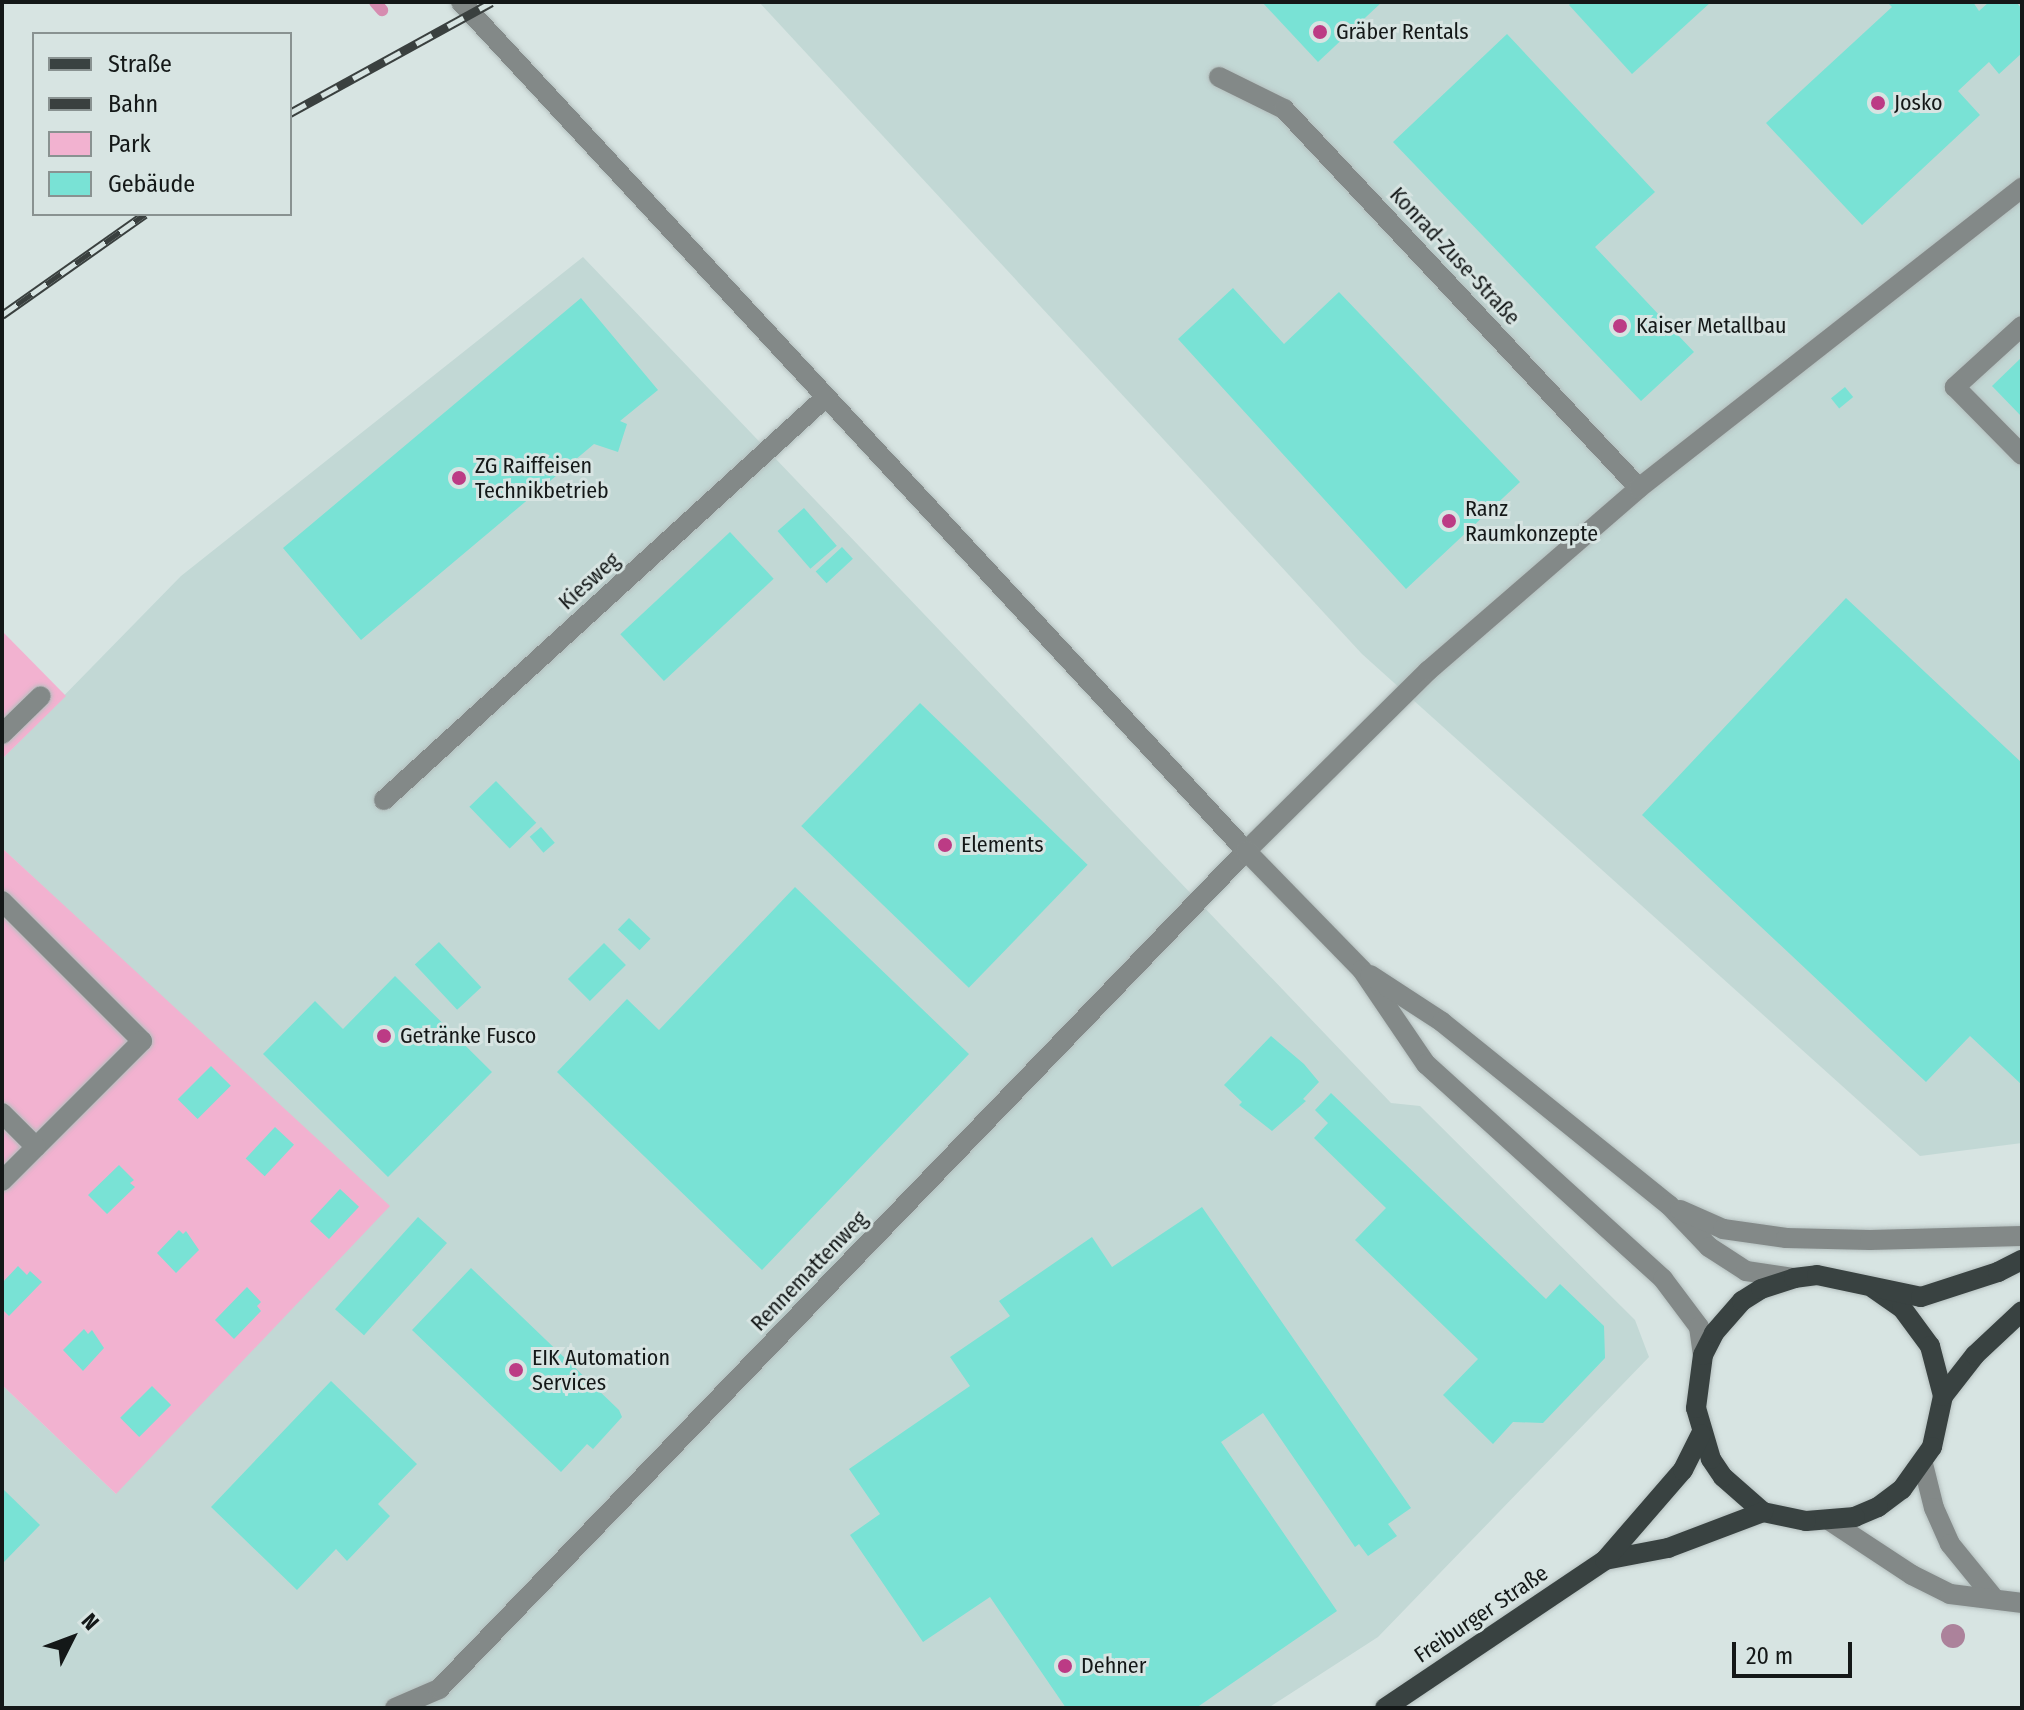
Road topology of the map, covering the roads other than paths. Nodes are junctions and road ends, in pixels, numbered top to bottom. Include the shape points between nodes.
1 (461, 2) edge
2 (1219, 77) dead end
3 (2022, 188) edge
4 (2022, 326) edge
5 (826, 397) junction
6 (2022, 455) edge
7 (1639, 488) junction
8 (41, 696) dead end
9 (2, 734) edge
10 (384, 800) dead end
11 (1246, 851) junction
12 (2, 901) edge
13 (1362, 970) junction
14 (2, 1113) edge
15 (36, 1147) junction
16 (2, 1181) edge
17 (1669, 1205) junction
18 (2022, 1236) edge
19 (2022, 1260) edge
20 (1794, 1278) junction
21 (1873, 1288) junction
22 (2022, 1311) edge
23 (1703, 1355) junction
24 (1943, 1396) junction
25 (1701, 1434) junction
26 (1923, 1464) junction
27 (1763, 1512) junction
28 (1830, 1521) junction
29 (1605, 1560) junction
30 (1993, 1597) junction
31 (2022, 1603) edge
32 (395, 1708) edge
33 (1385, 1708) edge

1 - 5 street
2 - 7 street, Konrad-Zuse-Straße via 1284,109
3 - 7 street
4 - 6 street via 1955,387
5 - 10 street, Kiesweg
5 - 11 street
7 - 11 street via 1428,671
8 - 9 street
11 - 13 street
11 - 32 street, Rennemattenweg via 439,1689
12 - 15 street via 142,1041
13 - 17 street via 1442,1022
13 - 23 street via 1426,1064 1663,1279 1699,1327
14 - 15 street
15 - 16 street
17 - 18 street via 1723,1229 1786,1238
17 - 20 street via 1709,1247 1746,1271
19 - 21 main road via 1921,1297
20 - 21 main road via 1845,1278
20 - 23 main road via 1742,1301
21 - 24 main road via 1902,1308 1920,1330 1938,1368
22 - 24 main road via 1975,1355
23 - 25 main road via 1696,1408
24 - 26 main road via 1938,1431
25 - 27 main road via 1723,1477
25 - 29 main road, Freiburger Straße via 1683,1470
26 - 28 main road via 1878,1507
26 - 30 street via 1950,1544
27 - 28 main road
27 - 29 main road, Freiburger Straße via 1668,1548
28 - 30 street via 1950,1594
29 - 33 main road, Freiburger Straße
30 - 31 street

